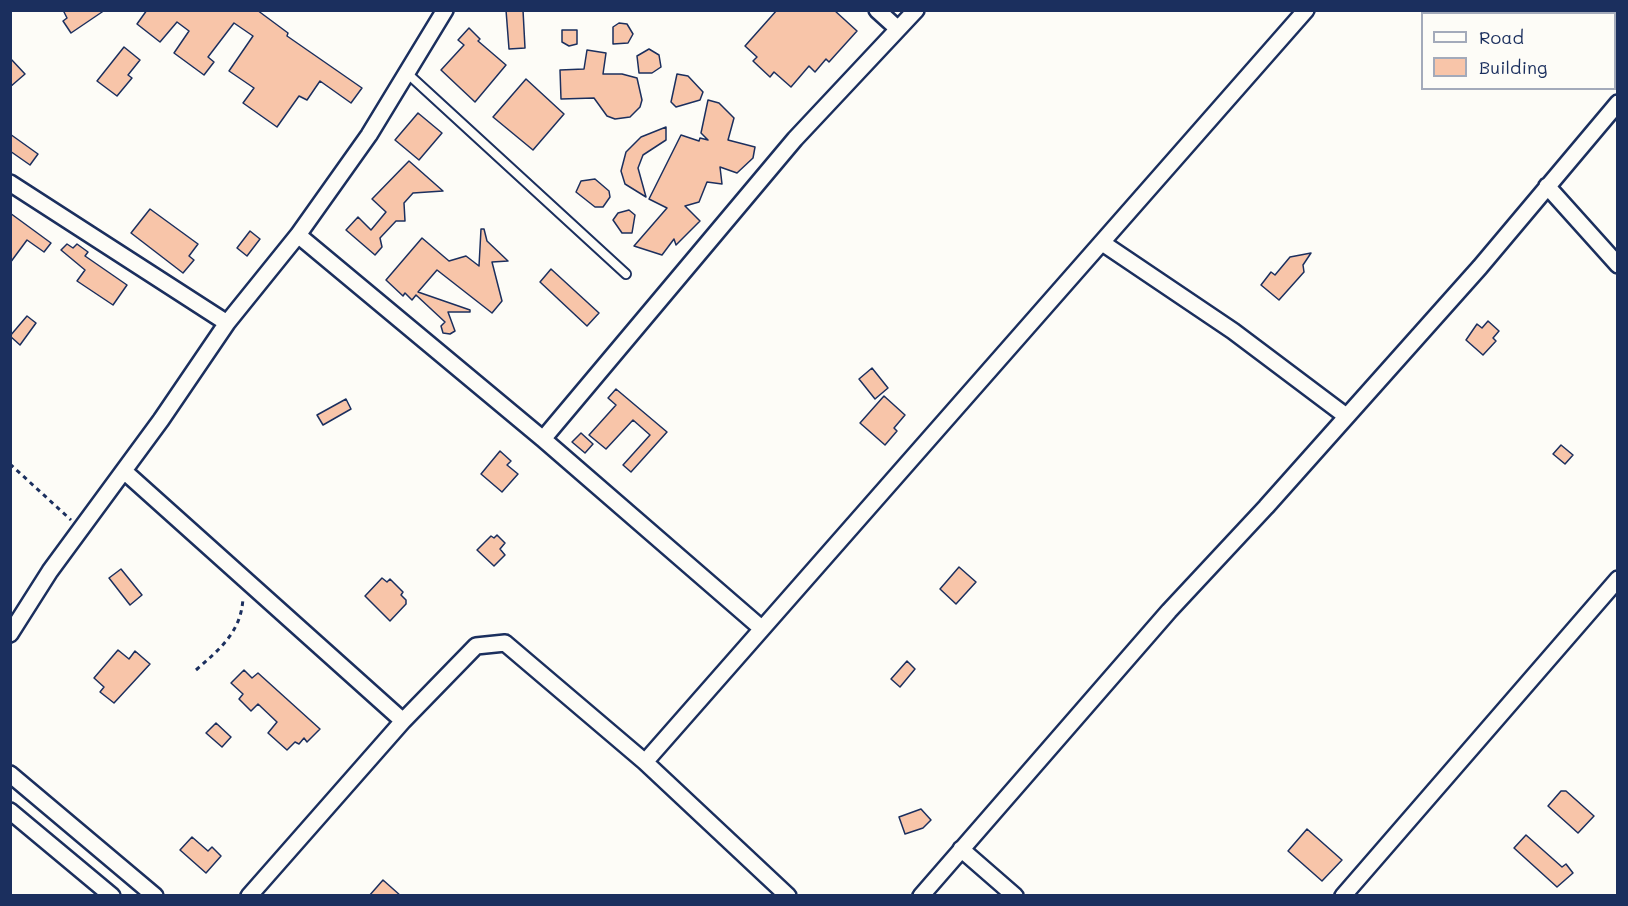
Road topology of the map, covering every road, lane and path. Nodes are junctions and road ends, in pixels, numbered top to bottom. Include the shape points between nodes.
1 (445, 10) edge
2 (877, 10) edge
3 (916, 10) edge
4 (1306, 10) edge
5 (898, 29) junction
6 (408, 74) junction
7 (1617, 103) edge
8 (10, 183) edge
9 (1547, 186) junction
10 (298, 234) junction
11 (1104, 244) junction
12 (1617, 265) edge
13 (626, 274) dead end
14 (227, 322) junction
15 (1346, 416) junction
16 (543, 439) junction
17 (10, 464) edge
18 (124, 471) junction
19 (81, 529) junction
20 (243, 578) junction
21 (1617, 579) edge
22 (760, 627) junction
23 (10, 634) edge
24 (196, 670) dead end
25 (403, 721) junction
26 (645, 762) junction
27 (10, 774) edge
28 (10, 811) edge
29 (961, 849) junction
30 (112, 896) edge
31 (155, 896) edge
32 (249, 896) edge
33 (788, 896) edge
34 (921, 896) edge
35 (1015, 896) edge
36 (1343, 896) edge

1 - 6 street
2 - 5 street
3 - 5 street
4 - 11 street
5 - 16 street via 795,139
6 - 10 street
6 - 13 lane
7 - 9 street
8 - 14 street
9 - 12 street
9 - 15 street
10 - 14 street
10 - 16 street
11 - 15 street via 1233,331
11 - 22 street
14 - 18 street
15 - 29 street via 1169,610
16 - 22 street
17 - 19 path
18 - 19 street
18 - 20 street
19 - 23 street
20 - 24 path via 240,619 233,634
20 - 25 street
21 - 36 street
22 - 26 street
25 - 26 street via 476,646 505,643
25 - 32 street
26 - 33 street
27 - 31 street
28 - 30 street
29 - 34 street
29 - 35 street

